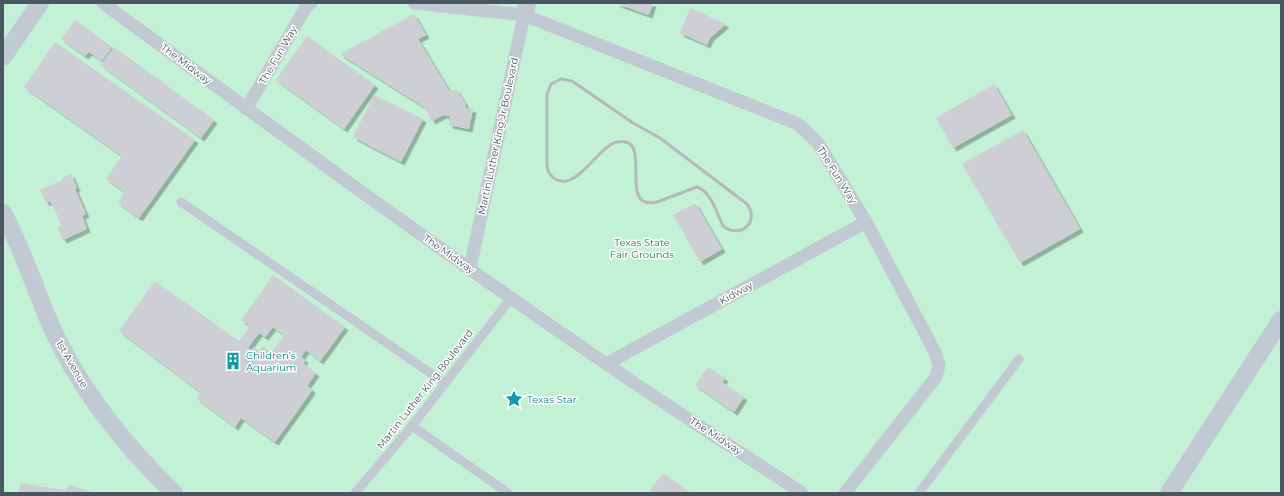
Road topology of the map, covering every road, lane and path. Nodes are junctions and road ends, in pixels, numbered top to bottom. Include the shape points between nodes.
1 (40, 3) edge
2 (103, 3) edge
3 (311, 3) edge
4 (414, 3) edge
5 (525, 9) edge
6 (3, 57) edge
7 (246, 109) junction
8 (180, 202) dead end
9 (3, 213) edge
10 (866, 222) junction
11 (470, 268) junction
12 (511, 298) junction
13 (1281, 320) edge
14 (1019, 359) dead end
15 (606, 364) junction
16 (445, 384) junction
17 (412, 426) junction
18 (174, 493) edge
19 (355, 493) edge
20 (508, 493) edge
21 (802, 493) edge
22 (845, 493) edge
23 (918, 493) edge
24 (1169, 493) edge

1 - 6 street
2 - 7 street, The Midway
3 - 7 street, The Fun Way via 306,7
4 - 5 street, The Fun Way
5 - 10 street, The Fun Way via 798,124 818,143
5 - 11 street, Martin Luther King Jr Boulevard
7 - 11 street, The Midway
8 - 16 lane
9 - 18 street, 1st Avenue via 53,330 84,385 135,454
10 - 15 street, Kidway
10 - 22 street, The Fun Way via 935,352 939,365 936,377
11 - 12 street, The Midway
12 - 15 street, The Midway
12 - 16 lane, Martin Luther King Boulevard
13 - 24 street
14 - 23 lane
15 - 21 street, The Midway
16 - 17 lane, Martin Luther King Boulevard
17 - 19 lane, Martin Luther King Boulevard
17 - 20 lane

